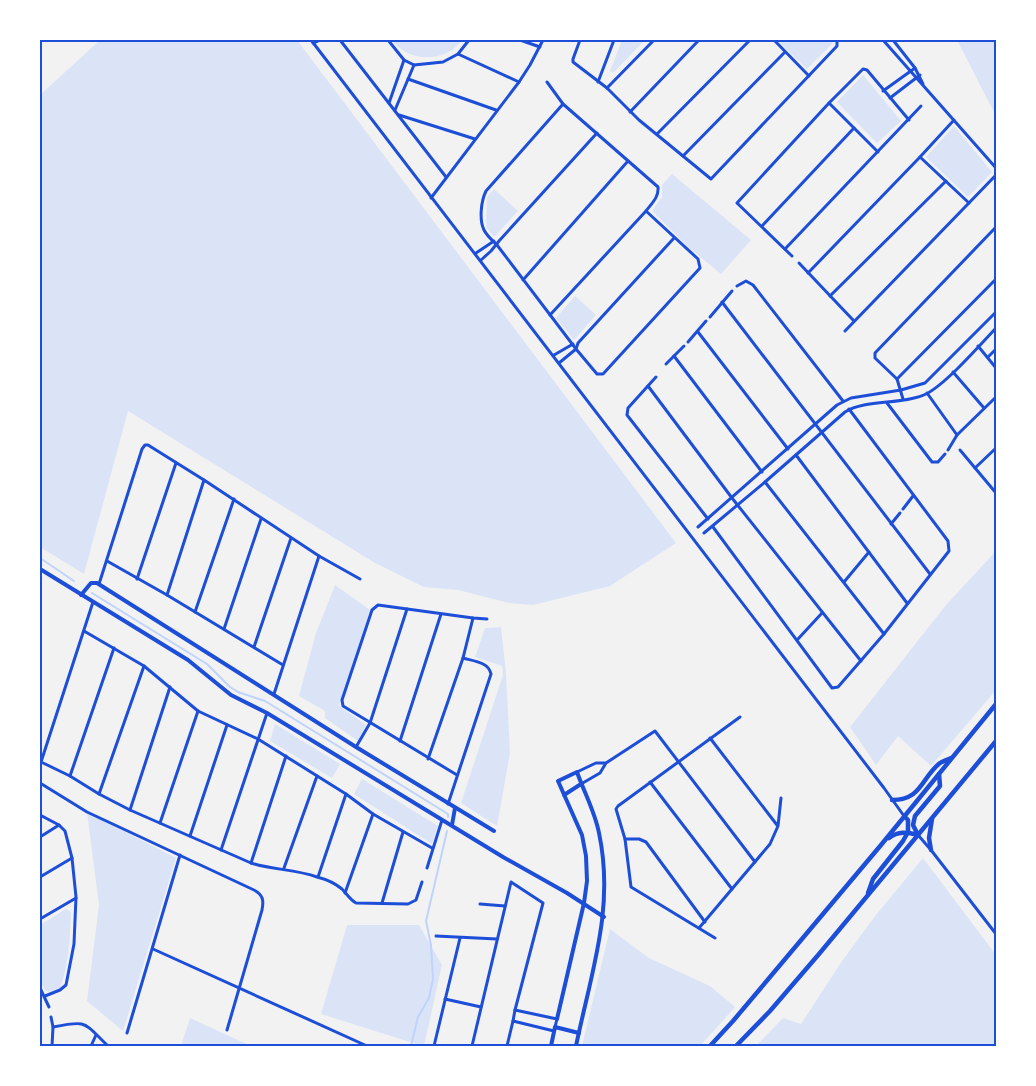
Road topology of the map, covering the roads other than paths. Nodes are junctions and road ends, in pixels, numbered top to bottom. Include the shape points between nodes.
1 (320, 40) edge
2 (340, 40) edge
3 (388, 40) edge
4 (469, 40) edge
5 (520, 40) edge
6 (542, 40) edge
7 (580, 40) edge
8 (614, 40) edge
9 (654, 40) edge
10 (699, 40) edge
11 (750, 40) edge
12 (774, 40) edge
13 (837, 40) edge
14 (883, 40) edge
15 (894, 40) edge
16 (312, 41) edge
17 (540, 47) junction
18 (785, 52) junction
19 (458, 54) junction
20 (404, 60) junction
21 (414, 65) junction
22 (915, 68) junction
23 (910, 71) junction
24 (920, 75) junction
25 (809, 76) junction
26 (915, 78) junction
27 (408, 79) junction
28 (519, 82) junction
29 (547, 82) dead end
30 (598, 82) junction
31 (923, 85) junction
32 (607, 88) junction
33 (884, 91) junction
34 (890, 98) junction
35 (389, 103) junction
36 (829, 103) junction
37 (563, 104) junction
38 (922, 106) dead end
39 (496, 110) junction
40 (395, 111) junction
41 (630, 112) junction
42 (399, 115) junction
43 (908, 120) junction
44 (954, 120) junction
45 (854, 128) junction
46 (597, 132) junction
47 (657, 134) junction
48 (476, 139) junction
49 (878, 152) junction
50 (683, 156) junction
51 (920, 157) junction
52 (628, 161) junction
53 (996, 168) edge
54 (996, 175) edge
55 (446, 178) junction
56 (946, 181) junction
57 (431, 198) junction
58 (969, 203) junction
59 (646, 211) junction
60 (762, 226) junction
61 (996, 227) edge
62 (674, 238) junction
63 (499, 240) junction
64 (493, 241) junction
65 (497, 245) junction
66 (785, 249) junction
67 (476, 253) junction
68 (792, 256) dead end
69 (481, 260) junction
70 (799, 263) dead end
71 (808, 273) junction
72 (523, 280) junction
73 (996, 280) edge
74 (737, 286) dead end
75 (732, 291) dead end
76 (830, 296) junction
77 (722, 302) junction
78 (996, 312) edge
79 (550, 315) junction
80 (710, 316) dead end
81 (706, 321) dead end
82 (854, 321) junction
83 (996, 328) edge
84 (845, 331) dead end
85 (698, 332) junction
86 (688, 342) dead end
87 (578, 343) junction
88 (572, 344) junction
89 (684, 346) dead end
90 (978, 346) junction
91 (576, 349) junction
92 (996, 349) edge
93 (554, 355) junction
94 (674, 356) junction
95 (988, 357) junction
96 (559, 363) junction
97 (666, 364) dead end
98 (996, 368) edge
99 (953, 372) junction
100 (656, 377) dead end
101 (897, 379) junction
102 (648, 386) junction
103 (901, 390) junction
104 (927, 393) junction
105 (996, 397) edge
106 (903, 399) junction
107 (843, 401) junction
108 (886, 403) junction
109 (984, 408) junction
110 (849, 409) junction
111 (815, 425) junction
112 (821, 434) junction
113 (957, 435) junction
114 (996, 448) edge
115 (788, 449) junction
116 (948, 450) dead end
117 (960, 450) dead end
118 (945, 454) dead end
119 (796, 455) junction
120 (176, 463) junction
121 (975, 468) junction
122 (762, 472) junction
123 (204, 480) junction
124 (766, 482) junction
125 (995, 493) edge
126 (914, 496) junction
127 (732, 498) junction
128 (234, 499) junction
129 (738, 506) junction
130 (903, 509) dead end
131 (900, 513) dead end
132 (262, 519) junction
133 (708, 519) junction
134 (891, 524) junction
135 (698, 527) dead end
136 (713, 527) junction
137 (704, 534) dead end
138 (291, 538) junction
139 (869, 552) junction
140 (319, 556) junction
141 (107, 561) junction
142 (40, 569) edge
143 (930, 574) junction
144 (137, 578) junction
145 (360, 579) dead end
146 (844, 582) junction
147 (99, 584) junction
148 (82, 595) junction
149 (167, 595) junction
150 (94, 602) junction
151 (907, 603) junction
152 (407, 609) junction
153 (195, 612) junction
154 (822, 613) junction
155 (441, 614) junction
156 (473, 618) junction
157 (487, 619) dead end
158 (224, 629) junction
159 (84, 631) junction
160 (884, 634) junction
161 (798, 640) junction
162 (254, 647) junction
163 (114, 648) junction
164 (463, 658) junction
165 (861, 661) junction
166 (144, 666) junction
167 (283, 666) junction
168 (170, 686) junction
169 (274, 694) junction
170 (996, 704) edge
171 (198, 711) junction
172 (267, 713) junction
173 (740, 717) dead end
174 (370, 723) junction
175 (227, 725) junction
176 (710, 738) junction
177 (258, 739) junction
178 (996, 740) edge
179 (400, 741) junction
180 (356, 747) junction
181 (286, 756) junction
182 (428, 758) junction
183 (952, 758) junction
184 (679, 762) junction
185 (606, 763) junction
186 (577, 772) junction
187 (939, 773) junction
188 (457, 775) junction
189 (70, 776) junction
190 (317, 776) junction
191 (650, 782) junction
192 (40, 783) edge
193 (582, 784) junction
194 (99, 794) junction
195 (346, 794) junction
196 (564, 795) junction
197 (781, 798) dead end
198 (892, 800) junction
199 (448, 804) junction
200 (455, 808) junction
201 (130, 810) junction
202 (40, 814) edge
203 (373, 814) junction
204 (933, 816) junction
205 (904, 817) junction
206 (442, 820) junction
207 (160, 823) junction
208 (59, 825) junction
209 (452, 825) junction
210 (778, 826) junction
211 (494, 831) dead end
212 (403, 832) junction
213 (908, 832) junction
214 (918, 835) junction
215 (190, 836) junction
216 (40, 837) edge
217 (889, 838) junction
218 (625, 840) junction
219 (884, 842) junction
220 (898, 847) junction
221 (432, 848) junction
222 (222, 850) junction
223 (931, 850) junction
224 (180, 855) junction
225 (72, 858) junction
226 (755, 862) junction
227 (251, 863) junction
228 (284, 868) junction
229 (426, 868) dead end
230 (40, 877) edge
231 (318, 877) junction
232 (422, 882) dead end
233 (732, 889) junction
234 (346, 893) junction
235 (866, 896) junction
236 (76, 897) junction
237 (382, 903) junction
238 (480, 904) dead end
239 (584, 904) junction
240 (505, 906) junction
241 (604, 917) junction
242 (40, 919) edge
243 (705, 922) junction
244 (700, 928) junction
245 (996, 934) edge
246 (436, 936) dead end
247 (460, 938) junction
248 (715, 938) dead end
249 (497, 939) junction
250 (153, 949) junction
251 (40, 988) edge
252 (239, 989) junction
253 (45, 996) junction
254 (445, 999) junction
255 (49, 1007) dead end
256 (481, 1007) junction
257 (516, 1010) junction
258 (51, 1017) dead end
259 (557, 1019) junction
260 (513, 1021) junction
261 (53, 1027) junction
262 (554, 1029) junction
263 (227, 1030) dead end
264 (127, 1033) dead end
265 (579, 1034) junction
266 (96, 1035) junction
267 (52, 1046) edge
268 (91, 1046) edge
269 (108, 1046) edge
270 (367, 1046) edge
271 (434, 1046) edge
272 (472, 1046) edge
273 (507, 1046) edge
274 (551, 1046) edge
275 (576, 1046) edge
276 (710, 1046) edge
277 (736, 1046) edge

1 - 16 street
2 - 35 street
3 - 20 street
4 - 19 street
5 - 17 street
6 - 17 street
7 - 30 street via 574,62
8 - 30 street
9 - 32 street
10 - 41 street
11 - 47 street
12 - 18 street
13 - 25 street via 837,46
14 - 23 street
15 - 22 street
16 - 57 street
17 - 28 street
18 - 25 street
18 - 50 street
19 - 21 street via 443,62
19 - 28 street
20 - 21 street
20 - 35 street
21 - 27 street
22 - 23 street
22 - 24 street
23 - 26 street
23 - 33 street
24 - 26 street
24 - 31 street
25 - 50 street via 711,178
26 - 31 street
26 - 34 street
27 - 39 street
27 - 40 street
28 - 39 street
29 - 37 street
30 - 32 street
31 - 44 street
32 - 41 street
33 - 34 street
33 - 36 street via 863,69
34 - 43 street
35 - 40 street
36 - 45 street
36 - 60 street via 737,202
37 - 46 street
37 - 64 street via 486,191 482,201 484,232
38 - 43 street
39 - 48 street
40 - 42 street
41 - 47 street
42 - 48 street
42 - 55 street
43 - 49 street
44 - 51 street
44 - 53 street
45 - 49 street
45 - 60 street
46 - 52 street
46 - 63 street
47 - 50 street
48 - 55 street
49 - 66 street
51 - 56 street
51 - 71 street
52 - 59 street via 658,187 658,194
52 - 72 street
54 - 58 street
55 - 57 street
56 - 58 street
56 - 76 street
57 - 67 street
58 - 82 street
59 - 62 street
59 - 79 street
60 - 66 street
61 - 101 street via 875,353 875,358
62 - 87 street
62 - 91 street via 698,259 700,268 603,374 597,374
63 - 64 street
63 - 65 street
64 - 65 street
64 - 67 street
65 - 69 street
65 - 72 street
66 - 68 street
67 - 69 street
69 - 93 street
70 - 71 street
71 - 76 street
72 - 79 street
73 - 101 street
74 - 107 street via 746,281 753,285
75 - 77 street
76 - 82 street
77 - 80 street
77 - 111 street
78 - 103 street via 930,379
79 - 88 street
81 - 85 street
82 - 84 street
83 - 90 street
85 - 86 street
85 - 115 street
87 - 88 street
87 - 91 street
88 - 91 street
88 - 93 street
89 - 94 street
90 - 95 street
90 - 99 street
91 - 96 street
92 - 95 street
93 - 96 street
94 - 97 street
94 - 122 street
95 - 98 street
96 - 198 street
99 - 104 street
99 - 109 street
100 - 102 street
101 - 103 street
102 - 127 street
102 - 133 street via 628,408 627,415
103 - 106 street
103 - 107 street
104 - 106 street
104 - 113 street
105 - 109 street
106 - 108 street
107 - 111 street
108 - 110 street
108 - 118 street via 932,462 938,462
109 - 113 street
110 - 112 street
110 - 126 street
111 - 112 street
111 - 115 street
112 - 119 street
112 - 134 street
113 - 116 street
114 - 121 street
115 - 122 street
117 - 121 street
119 - 124 street
119 - 139 street
120 - 123 street
120 - 141 street via 148,445 144,446
120 - 144 street
121 - 125 street
122 - 127 street
123 - 128 street
123 - 149 street
124 - 129 street
124 - 146 street
126 - 130 street
126 - 143 street via 948,541 949,551
127 - 129 street
127 - 133 street
128 - 132 street
128 - 153 street
129 - 136 street
129 - 154 street
131 - 134 street
132 - 138 street
132 - 158 street
133 - 135 street
134 - 143 street
136 - 137 street
136 - 161 street
138 - 140 street
138 - 162 street
139 - 146 street
139 - 151 street
140 - 145 street
140 - 167 street
141 - 144 street
141 - 147 street
142 - 148 street
143 - 151 street
144 - 149 street
146 - 160 street
147 - 148 street via 90,582
147 - 169 street
148 - 150 street
149 - 153 street
150 - 159 street
150 - 172 street via 188,660 231,695
151 - 160 street
152 - 155 street
152 - 174 street
152 - 174 street via 378,605 372,610 342,700 343,706
153 - 158 street
154 - 161 street
154 - 165 street
155 - 156 street
155 - 179 street
156 - 157 street
156 - 164 street
158 - 162 street
159 - 163 street
159 - 189 street via 40,762
160 - 165 street
161 - 165 street via 832,688 838,687
162 - 167 street
163 - 166 street
163 - 189 street
164 - 182 street
164 - 188 street via 487,666 491,674
166 - 168 street
166 - 194 street
167 - 169 street
168 - 171 street
168 - 201 street
169 - 180 street
170 - 183 main road
171 - 175 street
171 - 207 street
172 - 177 street
172 - 206 street
173 - 176 street
174 - 179 street
174 - 180 street
175 - 177 street
175 - 215 street
176 - 184 street
176 - 210 street
177 - 181 street
177 - 222 street
178 - 204 main road
179 - 182 street
180 - 199 street
181 - 190 street
181 - 227 street
182 - 188 street
183 - 187 main road
183 - 198 main road via 940,763 911,797
184 - 185 street via 655,731
184 - 191 street
184 - 226 street
185 - 186 street via 596,763
185 - 193 street via 600,773
186 - 193 street
186 - 196 street via 558,781
187 - 205 main road
187 - 214 main road via 940,786 915,816 913,825
188 - 199 street
189 - 194 street
190 - 195 street
190 - 228 street
191 - 218 street via 616,809
191 - 233 street
192 - 224 street via 87,812
193 - 196 street
193 - 241 street via 599,831 605,886
194 - 201 street
195 - 203 street
195 - 231 street
196 - 239 street via 582,835 586,864
197 - 210 street
198 - 205 street
199 - 200 street
200 - 209 street
200 - 211 street
201 - 207 street
202 - 208 street
203 - 212 street
203 - 234 street
204 - 214 main road
204 - 223 main road via 929,838
205 - 213 main road via 908,820
205 - 219 main road
206 - 209 street
206 - 221 street
207 - 215 street
208 - 216 street
208 - 225 street via 65,831
209 - 239 street
210 - 226 street via 770,844
212 - 221 street
212 - 237 street
213 - 214 main road
213 - 217 main road
213 - 220 main road
214 - 223 street
214 - 235 main road
215 - 222 street
217 - 219 main road
217 - 220 main road via 899,842
218 - 243 street via 646,842
218 - 244 street via 631,887
219 - 276 main road
220 - 235 main road via 873,879
221 - 229 street
222 - 227 street
223 - 245 street
224 - 250 street
224 - 252 street via 261,895 262,910
225 - 230 street
225 - 236 street
226 - 233 street
227 - 228 street
228 - 231 street
231 - 234 street
232 - 237 street via 413,903
233 - 243 street
234 - 237 street via 356,903
235 - 277 main road via 770,1011
236 - 242 street
236 - 253 street via 74,944 66,985
238 - 240 street
239 - 241 street
239 - 259 street
240 - 249 street
240 - 257 street via 511,882 543,903
241 - 265 street
243 - 244 street
244 - 248 street
246 - 247 street
247 - 249 street
247 - 254 street
249 - 256 street
250 - 252 street
250 - 264 street
251 - 253 street
252 - 263 street
252 - 270 street
253 - 255 street
254 - 256 street
254 - 271 street
256 - 272 street
257 - 259 street
257 - 260 street
258 - 261 street
259 - 262 street
260 - 262 street
260 - 273 street
261 - 266 street via 81,1023
261 - 267 street
262 - 265 street
262 - 274 street
265 - 275 street
266 - 268 street
266 - 269 street

